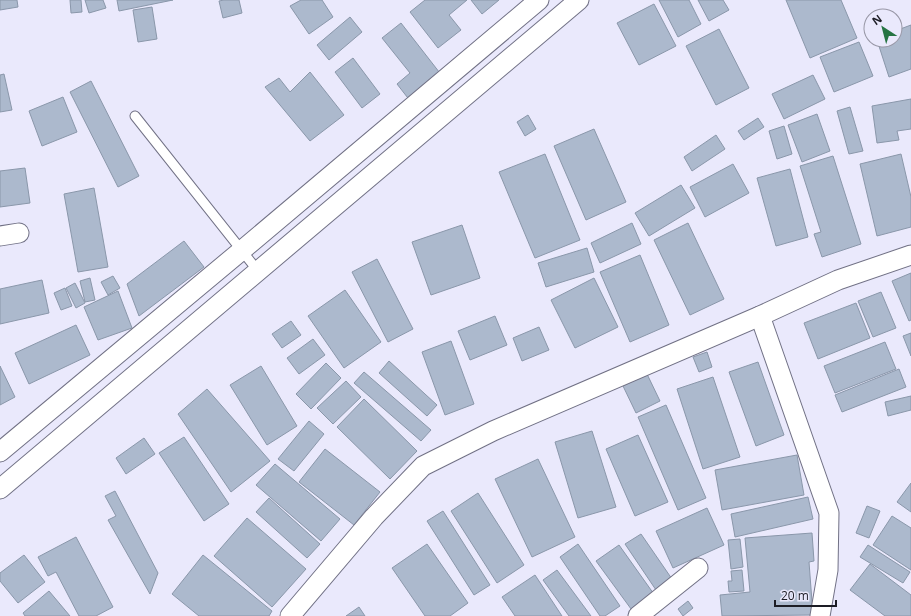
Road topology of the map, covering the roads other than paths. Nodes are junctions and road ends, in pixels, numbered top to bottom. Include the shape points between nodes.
1 (539, 0) edge
2 (579, 0) edge
3 (135, 116) dead end
4 (19, 233) dead end
5 (0, 236) edge
6 (242, 251) junction
7 (911, 255) edge
8 (258, 271) junction
9 (176, 305) junction
10 (760, 316) junction
11 (194, 326) junction
12 (0, 452) edge
13 (0, 489) edge
14 (698, 568) dead end
15 (290, 616) edge
16 (638, 616) edge
17 (820, 616) edge

1 - 6 street
2 - 8 street
3 - 6 lane
4 - 5 street
6 - 8 lane
6 - 9 street
7 - 10 street via 838,280
8 - 11 street
9 - 11 street
9 - 12 street
10 - 15 street via 492,431 423,466 374,517
10 - 17 street via 829,513 828,570
11 - 13 street
14 - 16 street

